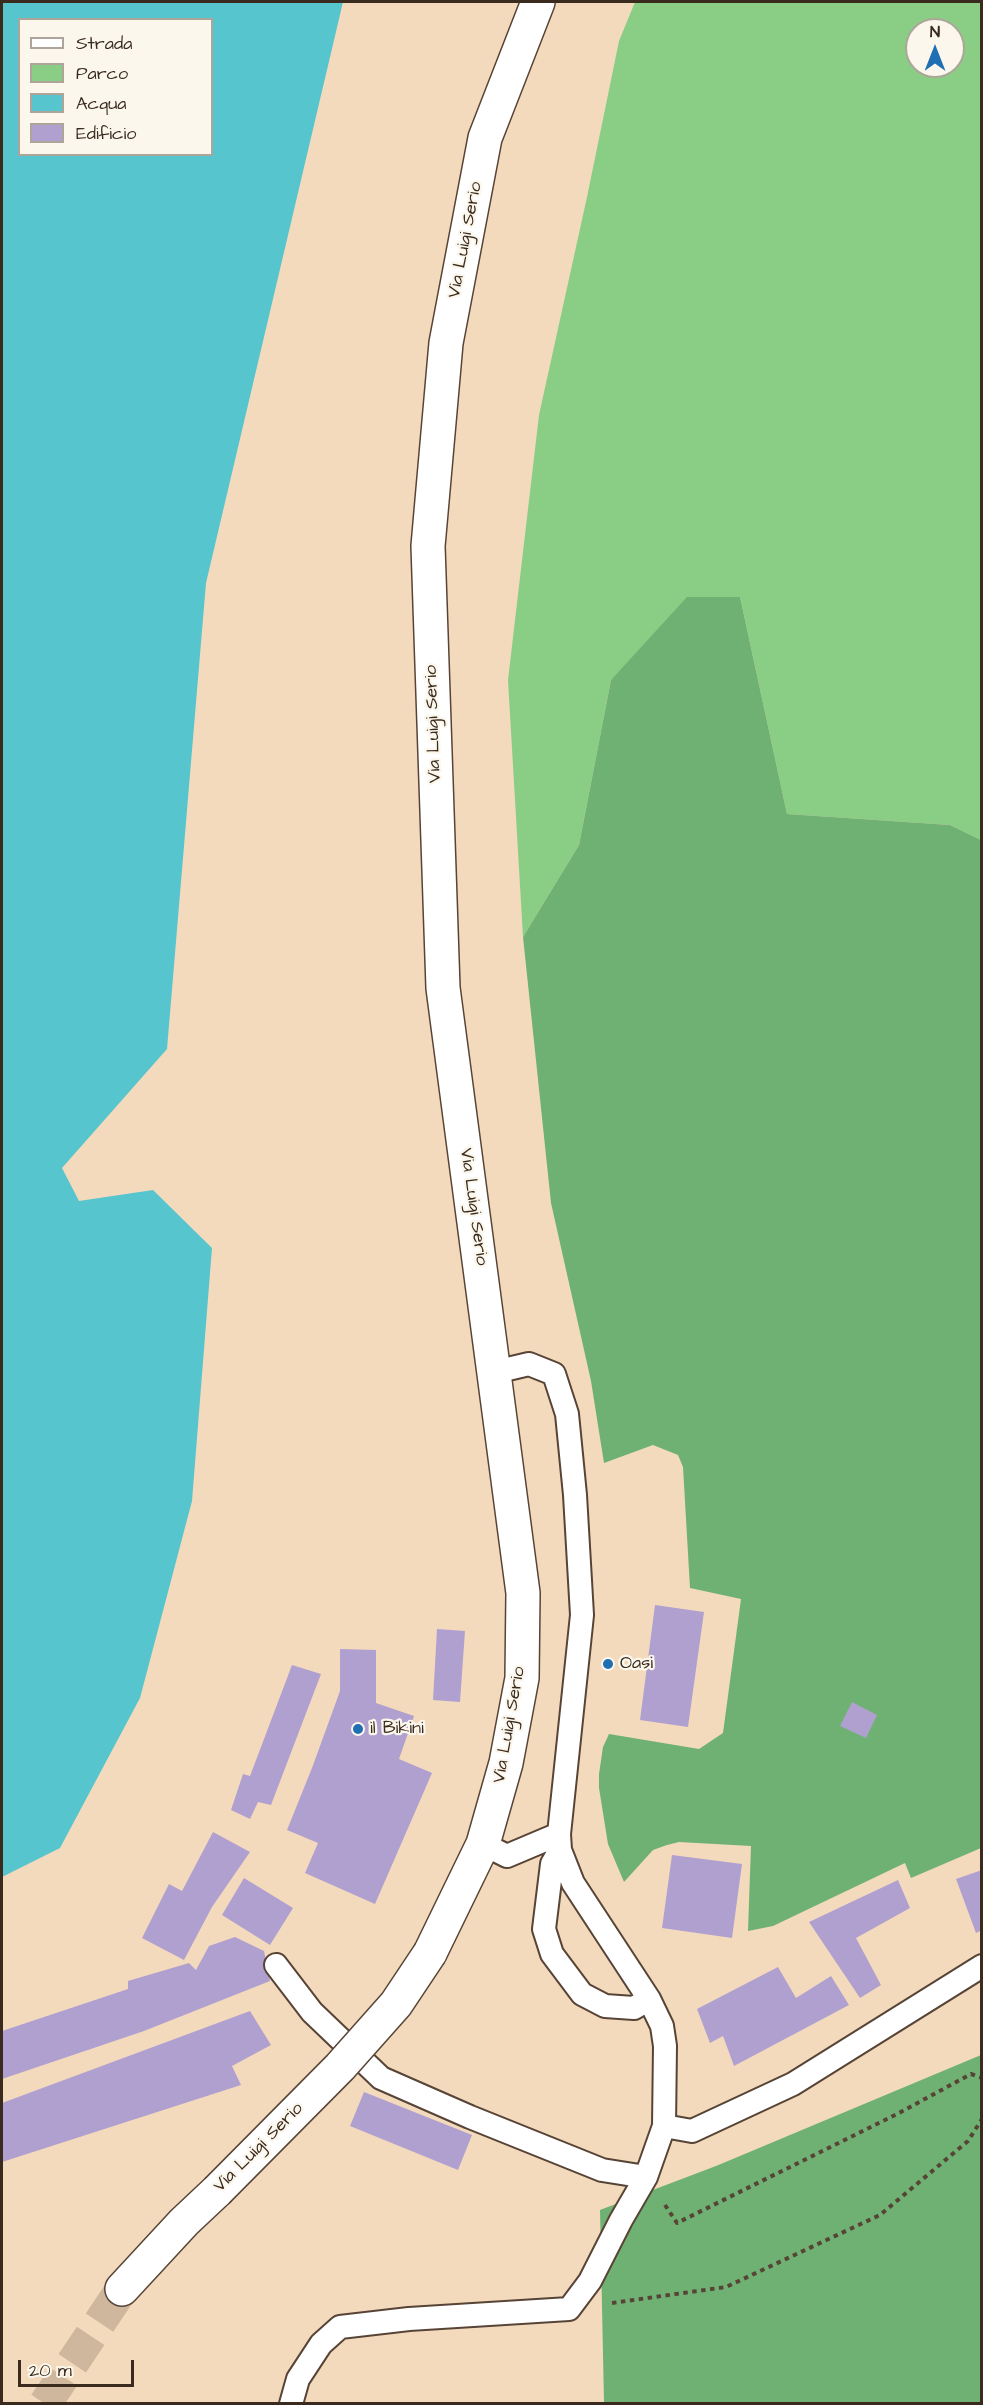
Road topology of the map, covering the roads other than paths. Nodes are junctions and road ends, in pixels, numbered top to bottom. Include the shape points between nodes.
1 (538, 2) edge
2 (495, 1372) junction
3 (560, 1842) junction
4 (483, 1844) junction
5 (276, 1965) dead end
6 (981, 1966) edge
7 (648, 1999) junction
8 (664, 2126) junction
9 (646, 2177) junction
10 (122, 2289) tunnel mouth
11 (291, 2403) edge

1 - 2 main road, Via Luigi Serio via 485,138 446,343 428,546 443,987
2 - 3 lane via 529,1364 554,1374 567,1414 582,1615
2 - 4 main road, Via Luigi Serio via 523,1593 522,1678 506,1763
3 - 4 lane via 507,1856
3 - 7 lane via 573,1883 587,1908
3 - 7 lane via 552,1864 544,1929 552,1954 582,1994 605,2006 634,2008
4 - 10 main road, Via Luigi Serio, bridge via 430,1953 389,2012
5 - 9 lane via 312,2012 381,2078 602,2170
6 - 8 lane via 793,2084 692,2131
7 - 8 lane via 662,2026 665,2046
8 - 9 lane
9 - 11 lane via 590,2281 569,2309 340,2327 321,2344 298,2379

